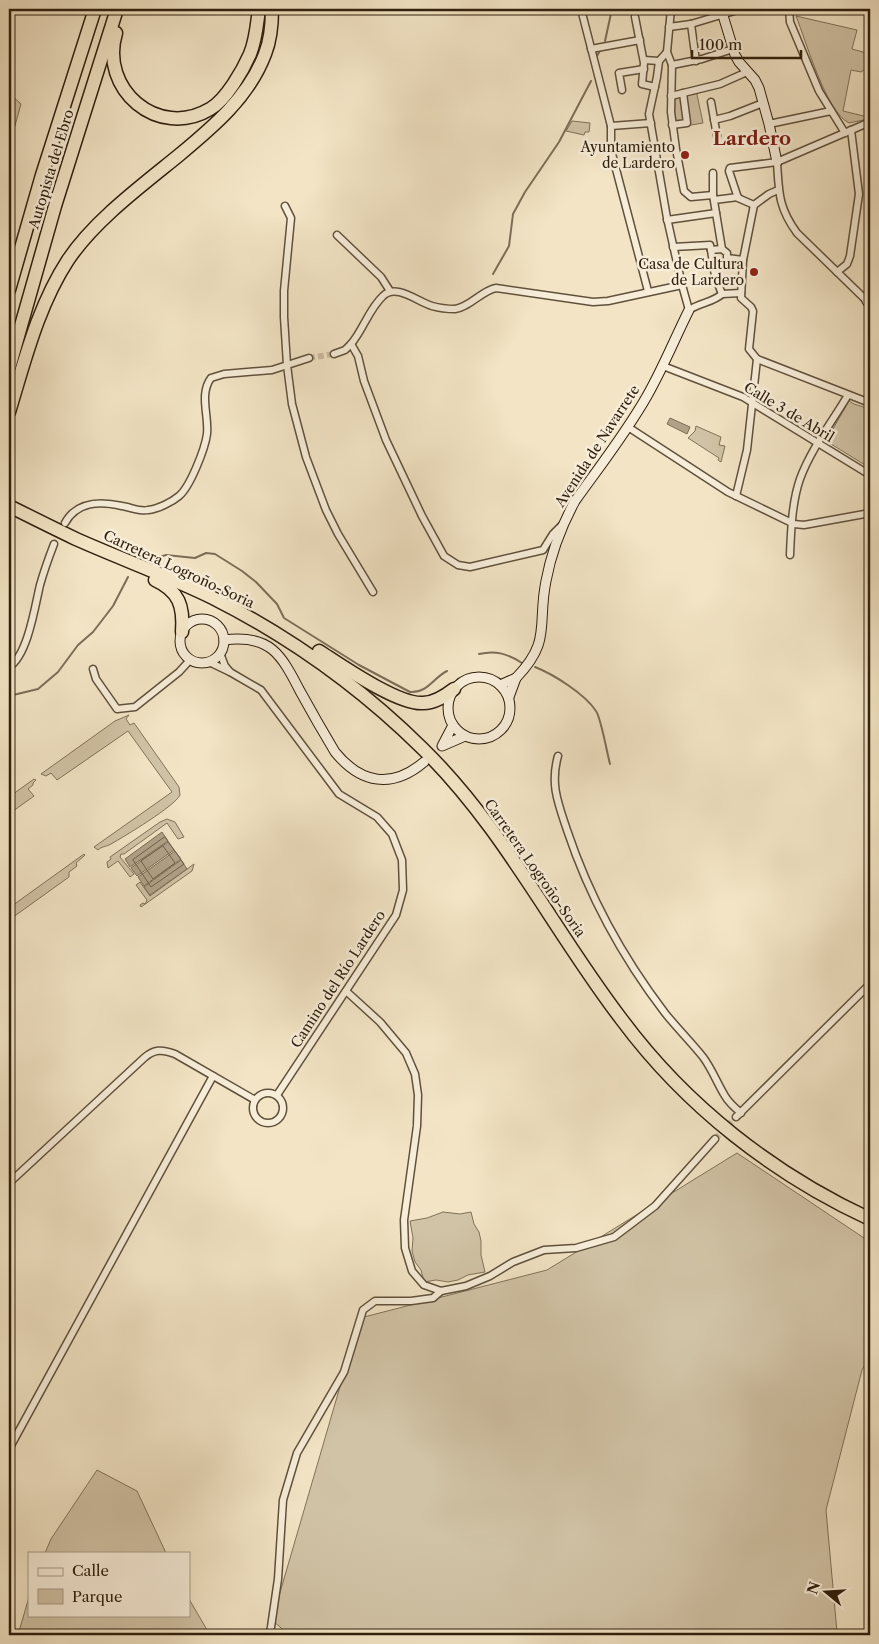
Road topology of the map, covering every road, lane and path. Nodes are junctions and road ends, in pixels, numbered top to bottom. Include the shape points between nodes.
1 (88, 9) edge
2 (95, 9) edge
3 (117, 9) edge
4 (124, 9) edge
5 (259, 9) edge
6 (272, 9) edge
7 (581, 9) edge
8 (671, 9) edge
9 (740, 9) edge
10 (790, 9) edge
11 (722, 12) edge
12 (635, 17) dead end
13 (691, 24) junction
14 (670, 27) junction
15 (640, 40) junction
16 (591, 49) junction
17 (733, 49) junction
18 (667, 52) junction
19 (644, 60) junction
20 (658, 61) junction
21 (696, 61) junction
22 (672, 65) junction
23 (644, 69) junction
24 (747, 72) junction
25 (655, 88) junction
26 (622, 90) dead end
27 (683, 93) junction
28 (671, 96) junction
29 (712, 102) dead end
30 (763, 104) junction
31 (831, 111) junction
32 (714, 120) junction
33 (870, 122) edge
34 (650, 123) junction
35 (769, 124) junction
36 (672, 125) junction
37 (611, 126) junction
38 (848, 131) junction
39 (717, 136) dead end
40 (776, 162) junction
41 (713, 173) dead end
42 (778, 190) junction
43 (738, 197) junction
44 (714, 198) junction
45 (754, 205) junction
46 (284, 206) dead end
47 (716, 213) junction
48 (667, 220) junction
49 (337, 235) dead end
50 (674, 247) junction
51 (722, 249) junction
52 (711, 250) junction
53 (743, 260) junction
54 (837, 272) junction
55 (9, 276) edge
56 (682, 285) junction
57 (9, 290) edge
58 (741, 290) junction
59 (390, 291) junction
60 (648, 292) junction
61 (722, 294) junction
62 (869, 301) edge
63 (689, 310) junction
64 (352, 344) junction
65 (334, 354) tunnel mouth
66 (309, 358) tunnel mouth
67 (757, 359) junction
68 (287, 365) junction
69 (663, 366) junction
70 (9, 368) edge
71 (848, 395) junction
72 (753, 403) junction
73 (870, 403) edge
74 (9, 412) edge
75 (628, 427) junction
76 (818, 444) junction
77 (870, 475) edge
78 (736, 496) junction
79 (9, 506) edge
80 (870, 513) edge
81 (65, 522) dead end
82 (565, 523) junction
83 (791, 523) junction
84 (76, 539) junction
85 (54, 544) dead end
86 (790, 555) dead end
87 (373, 592) dead end
88 (212, 598) junction
89 (182, 632) junction
90 (224, 640) junction
91 (220, 653) junction
92 (190, 660) junction
93 (208, 662) junction
94 (9, 668) edge
95 (93, 669) dead end
96 (230, 672) junction
97 (516, 678) junction
98 (500, 685) junction
99 (454, 689) junction
100 (509, 697) junction
101 (453, 725) junction
102 (465, 736) junction
103 (558, 756) dead end
104 (424, 762) dead end
105 (870, 984) edge
106 (346, 991) junction
107 (213, 1076) junction
108 (276, 1095) junction
109 (255, 1100) junction
110 (715, 1140) tunnel mouth
111 (9, 1183) edge
112 (870, 1219) edge
113 (441, 1291) junction
114 (9, 1449) edge
115 (269, 1635) edge

1 - 55 highway via 26,206
2 - 57 highway, Autopista del Ebro
3 - 70 highway, Autopista del Ebro via 55,206
4 - 5 highway via 114,39 114,65 118,77 129,97 142,108 156,116 172,119 189,118 211,109 226,95 250,53
6 - 74 highway via 266,53 253,80 234,105 101,222 69,260 46,301 30,341
7 - 16 street
8 - 14 street
9 - 11 street
10 - 31 street via 790,22 819,92
11 - 13 street
11 - 17 street
12 - 15 street
13 - 14 street
13 - 21 street
14 - 18 street
15 - 16 street
15 - 19 street
16 - 37 street
17 - 21 street
17 - 24 street
18 - 20 street
18 - 22 street
19 - 20 street
19 - 23 street
20 - 25 street
21 - 22 street
22 - 28 street
23 - 25 street via 642,84
23 - 26 street via 619,73
24 - 27 street via 720,84
24 - 30 street via 757,84
25 - 34 street
27 - 28 street
27 - 36 street via 687,123
28 - 36 street
29 - 32 street
30 - 32 street
30 - 35 street
31 - 35 street
31 - 38 street
32 - 39 street
33 - 38 street
34 - 37 street
34 - 48 street
35 - 40 street
36 - 44 street via 686,193 692,197
37 - 60 street via 613,157
38 - 40 street
38 - 54 street via 859,194 850,256 847,264
40 - 42 street
40 - 43 street via 729,169
41 - 44 street
42 - 45 street
42 - 54 street via 788,221
43 - 44 street
43 - 45 street
44 - 47 street
45 - 53 street
46 - 68 street via 291,218 284,291
47 - 48 street
47 - 51 street
48 - 50 street
49 - 59 street via 381,277
50 - 52 street via 710,245
50 - 56 street
51 - 52 street
51 - 53 street via 727,258
52 - 61 street
53 - 58 street
54 - 62 street
56 - 60 street
56 - 63 street
58 - 61 street
58 - 67 street via 741,298 753,311 749,349
59 - 60 street via 448,309 464,306 496,288 593,302
59 - 64 street via 379,300
61 - 63 street
63 - 69 street, Avenida de Navarrete
64 - 65 street
64 - 82 street via 386,440 444,556 458,565 470,567 544,550 553,534
66 - 68 street
67 - 71 street
67 - 72 street
68 - 81 street via 211,378 206,390 207,434 204,446 189,483 177,498 148,510 110,504 82,505
68 - 87 street via 292,404 316,484 338,534
69 - 72 street, Calle 3 de Abril
69 - 75 street, Avenida de Navarrete
71 - 73 street
71 - 76 street
72 - 76 street, Calle 3 de Abril
72 - 78 street via 747,450
75 - 78 street
75 - 82 street, Avenida de Navarrete via 576,501
76 - 77 street, Calle 3 de Abril
76 - 83 street via 800,478
78 - 83 street
79 - 84 highway, Carretera Logroño-Soria
80 - 83 street via 804,525
82 - 97 street, Avenida de Navarrete via 546,581 539,646 529,665
83 - 86 street
84 - 88 highway, Carretera Logroño-Soria
84 - 89 highway via 99,555 172,590 182,610
85 - 94 street via 21,653
88 - 99 highway via 266,619 347,670 404,700 423,704 435,701
88 - 112 highway, Carretera Logroño-Soria via 315,658 406,732 463,792 498,836 622,1022 676,1083 766,1160 820,1194
89 - 90 street via 194,621 206,620 220,629
89 - 92 street via 181,648
90 - 91 street
90 - 104 street via 256,641 282,658 335,752 358,774 386,780 402,776
91 - 93 street
91 - 96 street
92 - 93 street
92 - 95 street via 135,707 117,709 96,679
93 - 96 street, Camino del Río Lardero
96 - 106 street, Camino del Río Lardero via 261,690 340,794 377,817 392,834 402,860 403,890 396,915
97 - 98 street
97 - 100 street
98 - 99 street via 476,676 464,680
98 - 100 street
99 - 101 street via 448,709
100 - 102 street via 510,715 501,730 487,738
101 - 102 street
101 - 102 street via 440,749
103 - 105 street via 554,773 555,793 578,860 600,910 648,989 703,1058 738,1115
106 - 108 street, Camino del Río Lardero
106 - 113 street via 380,1022 406,1053 415,1074 418,1095 404,1220 405,1248 412,1271 424,1285
107 - 109 street
107 - 111 street via 166,1050 149,1054
107 - 114 street
108 - 109 street via 267,1093
108 - 109 street via 283,1110 278,1119 268,1123 255,1115
110 - 113 street via 655,1206 614,1236 576,1248 544,1250 466,1286
113 - 115 street via 433,1298 375,1301 363,1310 344,1372 297,1453 283,1500 278,1579

